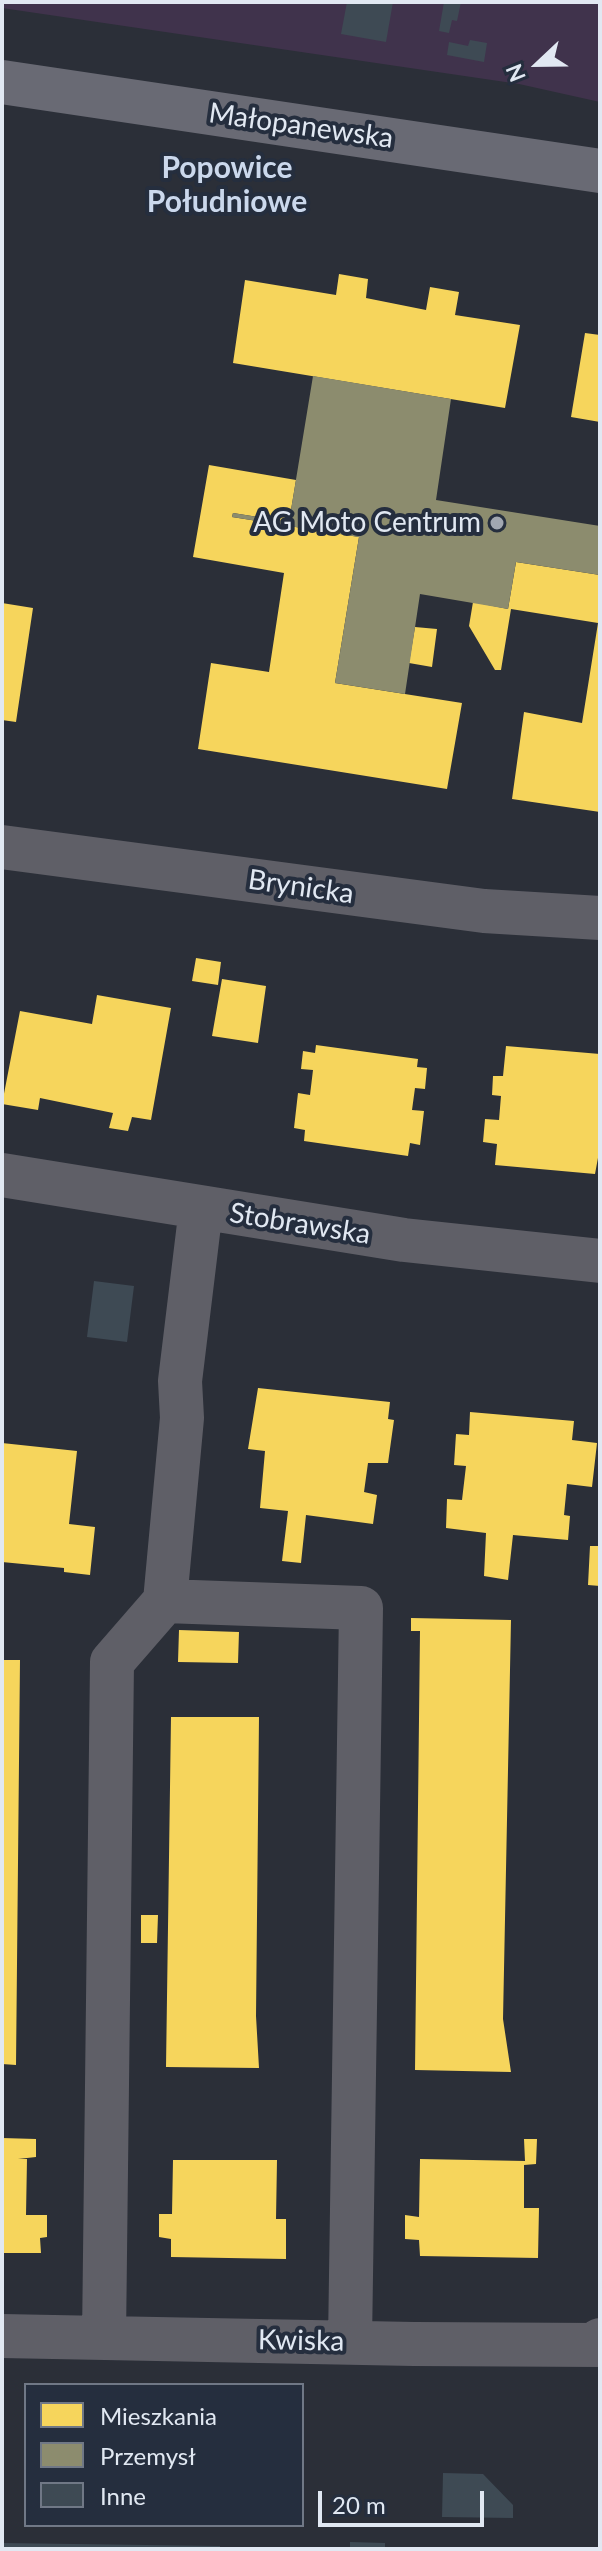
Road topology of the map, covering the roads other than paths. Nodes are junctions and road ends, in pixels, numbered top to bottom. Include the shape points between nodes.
1 (2, 82) edge
2 (600, 171) edge
3 (2, 847) edge
4 (600, 918) edge
5 (2, 1175) edge
6 (201, 1208) junction
7 (600, 1261) edge
8 (165, 1601) junction
9 (2, 2336) edge
10 (104, 2338) junction
11 (350, 2342) junction
12 (600, 2343) edge

1 - 2 street, Małopanewska
3 - 4 street, Brynicka via 484,911
5 - 6 street, Stobrawska
6 - 7 street, Stobrawska via 404,1240
6 - 8 street via 180,1381 182,1418
8 - 10 street via 112,1662
8 - 11 street via 361,1608
9 - 10 street, Kwiska
10 - 11 street, Kwiska
11 - 12 street, Kwiska

